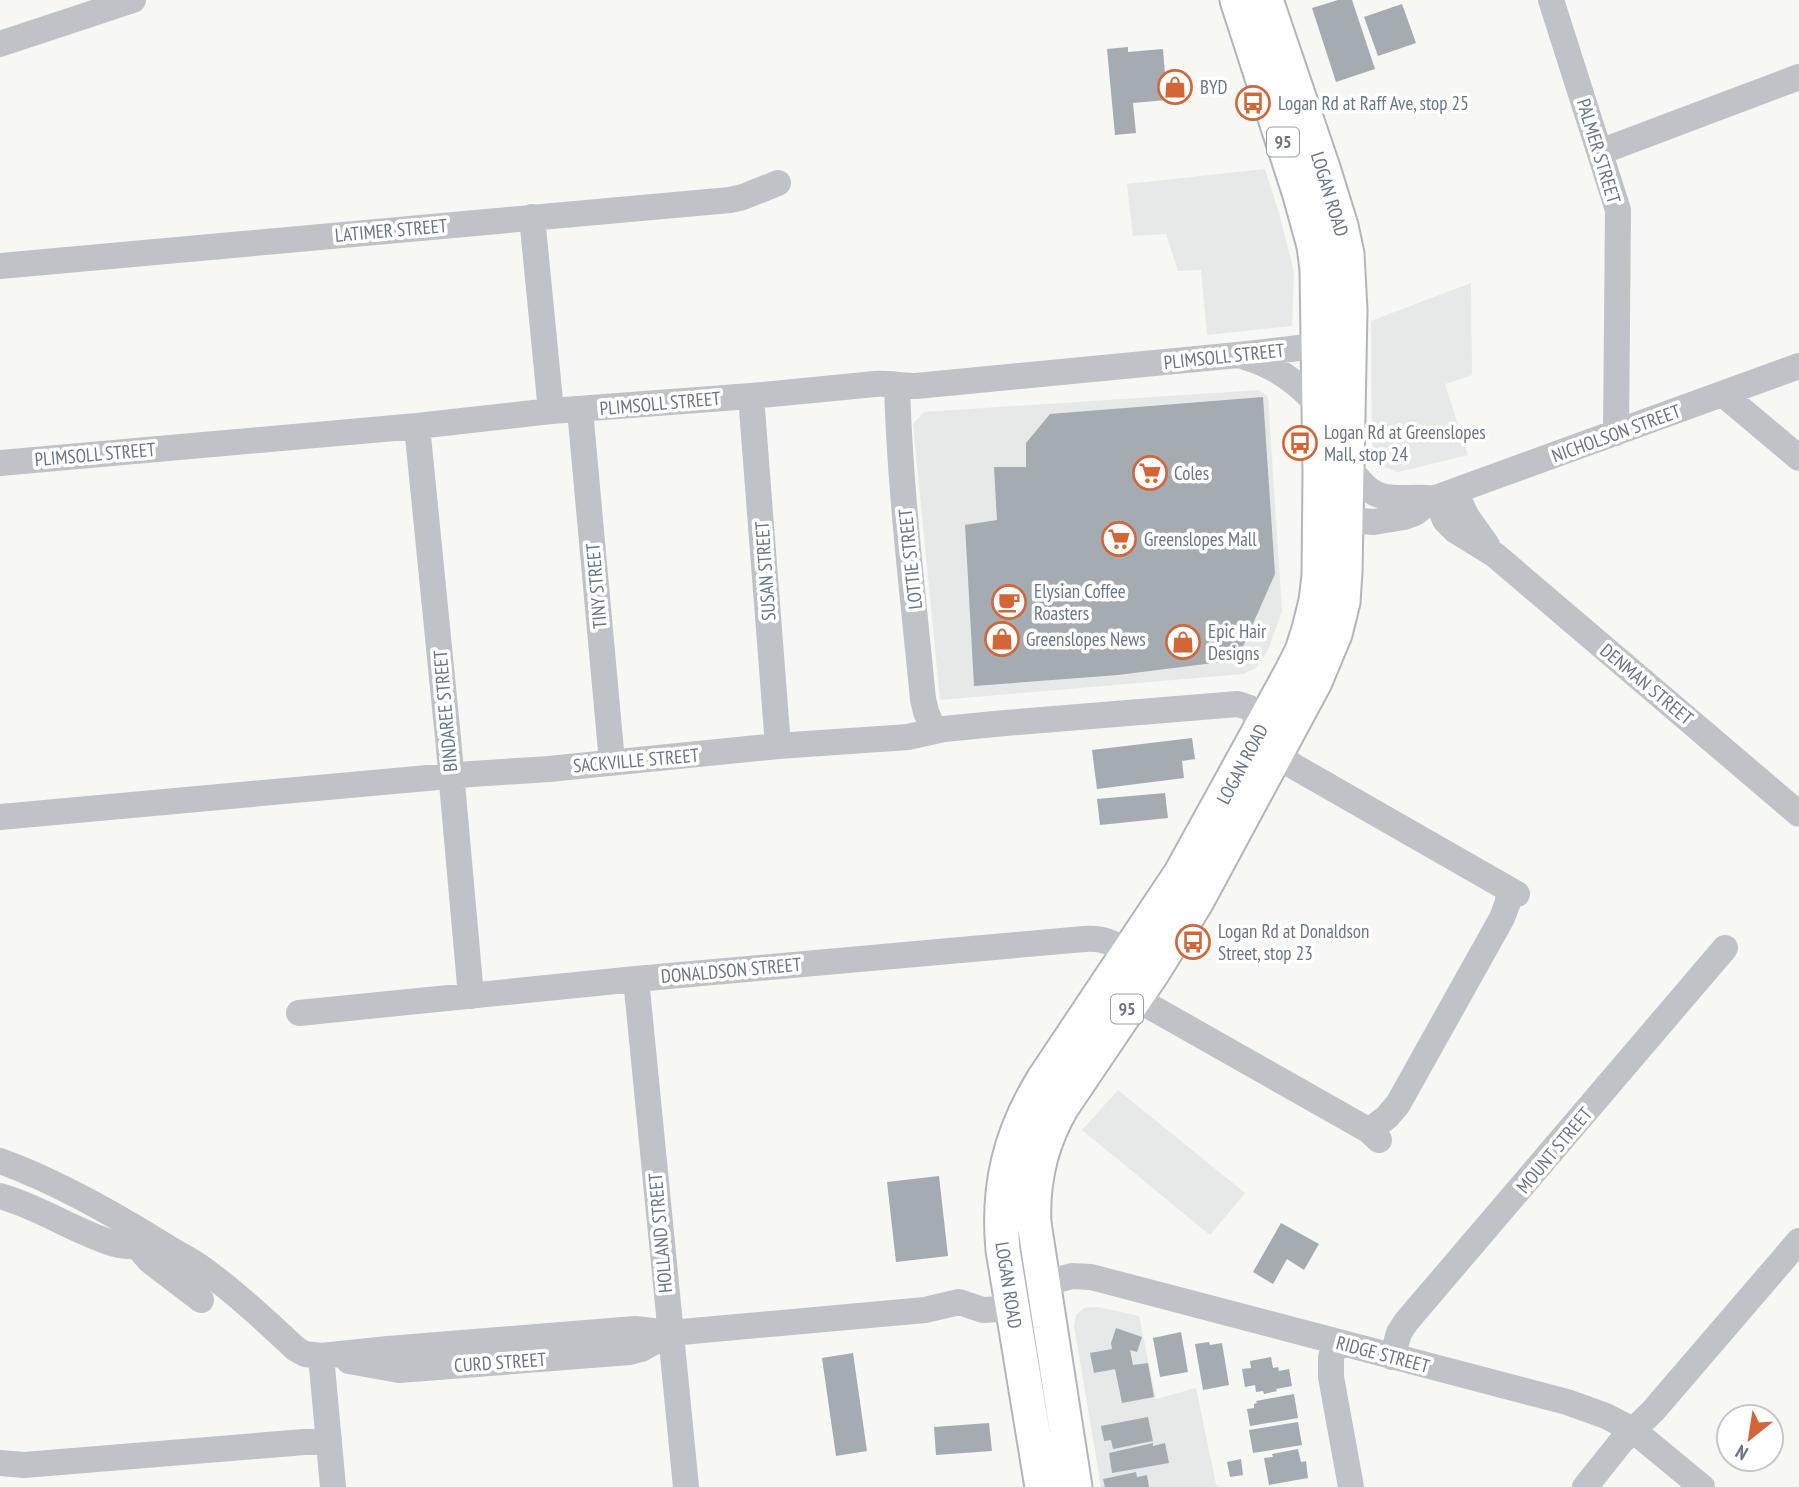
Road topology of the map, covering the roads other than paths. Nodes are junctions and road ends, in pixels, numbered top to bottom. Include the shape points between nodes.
1 (133, 0) edge
2 (1237, 0) edge
3 (1266, 0) edge
4 (1550, 0) edge
5 (0, 44) edge
6 (1799, 77) edge
7 (1600, 152) junction
8 (778, 183) dead end
9 (532, 217) junction
10 (1347, 254) junction
11 (0, 266) edge
12 (1319, 343) junction
13 (1236, 355) junction
14 (1799, 366) edge
15 (897, 386) junction
16 (1723, 394) junction
17 (751, 396) junction
18 (1320, 407) junction
19 (580, 410) junction
20 (551, 411) junction
21 (417, 426) junction
22 (1616, 433) junction
23 (1799, 458) edge
24 (0, 463) edge
25 (1348, 466) junction
26 (1441, 496) junction
27 (1333, 518) junction
28 (934, 730) junction
29 (1271, 737) junction
30 (778, 746) junction
31 (612, 762) junction
32 (451, 777) junction
33 (1799, 814) edge
34 (0, 817) edge
35 (1725, 948) dead end
36 (1131, 976) junction
37 (636, 979) junction
38 (471, 996) junction
39 (299, 1013) dead end
40 (1374, 1135) joint
41 (0, 1161) edge
42 (0, 1196) edge
43 (136, 1237) junction
44 (1799, 1241) edge
45 (1043, 1284) junction
46 (201, 1300) dead end
47 (1012, 1306) junction
48 (670, 1333) junction
49 (1335, 1342) junction
50 (324, 1356) junction
51 (1392, 1357) junction
52 (1633, 1430) junction
53 (329, 1440) junction
54 (0, 1463) edge
55 (333, 1487) edge
56 (686, 1487) edge
57 (1042, 1487) edge
58 (1075, 1487) edge
59 (1351, 1487) edge
60 (1584, 1487) edge
61 (1702, 1487) edge

1 - 5 street
2 - 12 main road, LOGAN ROAD / 95 via 1308,223 1317,269
3 - 10 main road, LOGAN ROAD / 95
4 - 7 street, PALMER STREET
6 - 7 street
7 - 22 street, PALMER STREET via 1618,219
8 - 9 street, LATIMER STREET via 734,200
9 - 11 street, LATIMER STREET
9 - 20 street
10 - 12 main road via 1337,290 1334,327
10 - 25 main road, LOGAN ROAD / 95
12 - 13 street, PLIMSOLL STREET
12 - 18 main road, LOGAN ROAD / 95
13 - 15 street, PLIMSOLL STREET
13 - 18 street via 1279,371
14 - 16 street, NICHOLSON STREET
15 - 17 street, PLIMSOLL STREET via 886,383
15 - 28 street, LOTTIE STREET via 923,699
16 - 22 street, NICHOLSON STREET
16 - 23 street
17 - 19 street, PLIMSOLL STREET
17 - 30 street, SUSAN STREET
18 - 27 main road, LOGAN ROAD / 95
19 - 20 street, PLIMSOLL STREET
19 - 31 street, TINY STREET
20 - 21 street, PLIMSOLL STREET
21 - 24 street, PLIMSOLL STREET
21 - 32 street, BINDAREE STREET
22 - 26 street, NICHOLSON STREET
25 - 26 street, NICHOLSON STREET via 1377,494
25 - 27 main road, LOGAN ROAD / 95
26 - 27 street, NICHOLSON STREET via 1404,517 1374,522
26 - 33 street, DENMAN STREET via 1447,523 1456,531 1495,555
27 - 29 main road, LOGAN ROAD / 95 via 1309,629
28 - 29 street, SACKVILLE STREET via 1238,704 1250,708
28 - 30 street, SACKVILLE STREET via 908,737
29 - 36 main road, LOGAN ROAD / 95 via 1181,873
29 - 40 street, SACKVILLE STREET via 1295,767 1513,891 1398,1104
30 - 31 street, SACKVILLE STREET
31 - 32 street, SACKVILLE STREET
32 - 34 street, SACKVILLE STREET
32 - 38 street, BINDAREE STREET
35 - 51 street, MOUNT STREET via 1406,1322
36 - 37 street, DONALDSON STREET via 1104,939 1084,939
36 - 40 street, DONALDSON STREET
36 - 45 main road, LOGAN ROAD / 95 via 1043,1148 1033,1210
36 - 47 main road, LOGAN ROAD / 95 via 1028,1104 1017,1130 1004,1177 1001,1233
37 - 38 street, DONALDSON STREET
37 - 48 street, HOLLAND STREET
38 - 39 street, DONALDSON STREET
41 - 43 street via 32,1174
42 - 43 street via 99,1239 119,1245
43 - 46 street via 154,1265
43 - 50 street, CURD STREET via 193,1262 299,1350
44 - 52 street
45 - 47 main road
45 - 49 street, RIDGE STREET via 1072,1276 1091,1277
45 - 58 main road, LOGAN ROAD / 95
47 - 48 street, CURD STREET via 983,1310 959,1302 925,1310
47 - 57 main road, LOGAN ROAD / 95
48 - 50 street, CURD STREET via 630,1352 399,1370
48 - 56 street, HOLLAND STREET
49 - 51 street, RIDGE STREET
49 - 59 street via 1331,1377
50 - 53 street
51 - 52 street, RIDGE STREET via 1567,1402
52 - 60 street
52 - 61 street, RIDGE STREET
53 - 54 street via 24,1465
53 - 55 street

